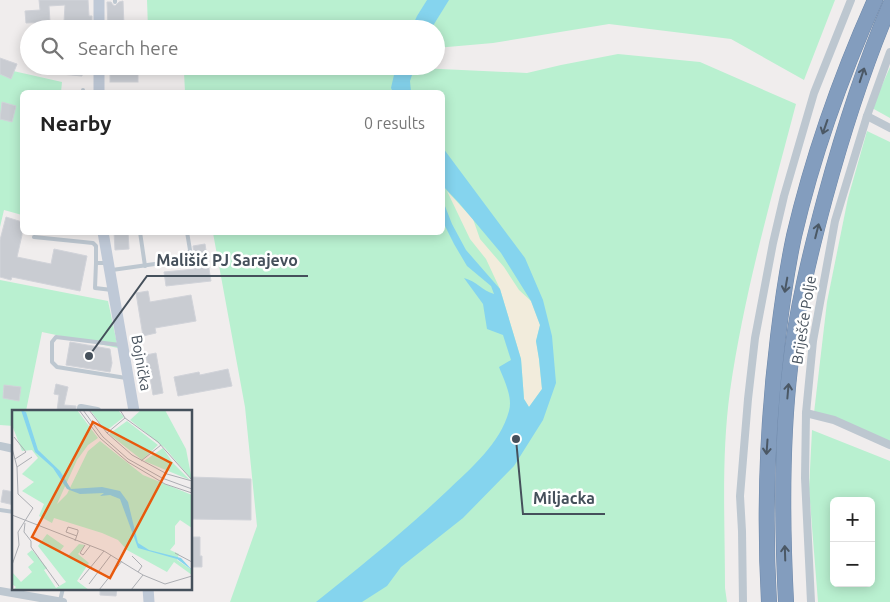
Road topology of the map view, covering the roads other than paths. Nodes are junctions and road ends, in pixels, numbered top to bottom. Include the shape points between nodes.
1 (99, 0) edge
2 (851, 0) edge
3 (875, 0) edge
4 (890, 5) edge
5 (99, 20) edge
6 (890, 52) edge
7 (99, 75) edge
8 (99, 90) edge
9 (867, 116) junction
10 (890, 128) edge
11 (103, 235) edge
12 (140, 235) edge
13 (188, 235) edge
14 (34, 237) dead end
15 (105, 265) junction
16 (145, 266) junction
17 (113, 290) junction
18 (122, 345) junction
19 (128, 378) junction
20 (81, 408) dead end
21 (92, 410) edge
22 (134, 410) edge
23 (806, 413) junction
24 (890, 445) edge
25 (0, 591) edge
26 (62, 602) edge
27 (743, 602) edge
28 (769, 602) edge
29 (786, 602) edge
30 (811, 602) edge

1 - 5 main road
2 - 27 street via 814,93 786,186 755,338 740,496
3 -> 28 highway via 822,137 794,237 783,298 767,460
29 -> 4 highway via 784,436 790,366 808,264 833,169 864,67
6 - 9 street, Briješće Polje
7 - 8 main road
9 - 10 street
9 - 23 street, Briješće Polje via 835,221 813,341
11 - 15 main road, Bojnička
12 - 16 lane
13 - 16 lane via 190,250 187,258
14 - 15 lane via 93,243
15 - 16 lane
15 - 17 main road, Bojnička
15 - 17 lane via 95,288
17 - 18 main road, Bojnička
18 - 19 main road, Bojnička
18 - 19 lane via 56,337 52,342 52,362 57,367
19 - 22 main road, Bojnička
20 - 21 street
23 - 24 street via 834,420
23 - 30 street, Briješće Polje via 805,478
25 - 26 street

